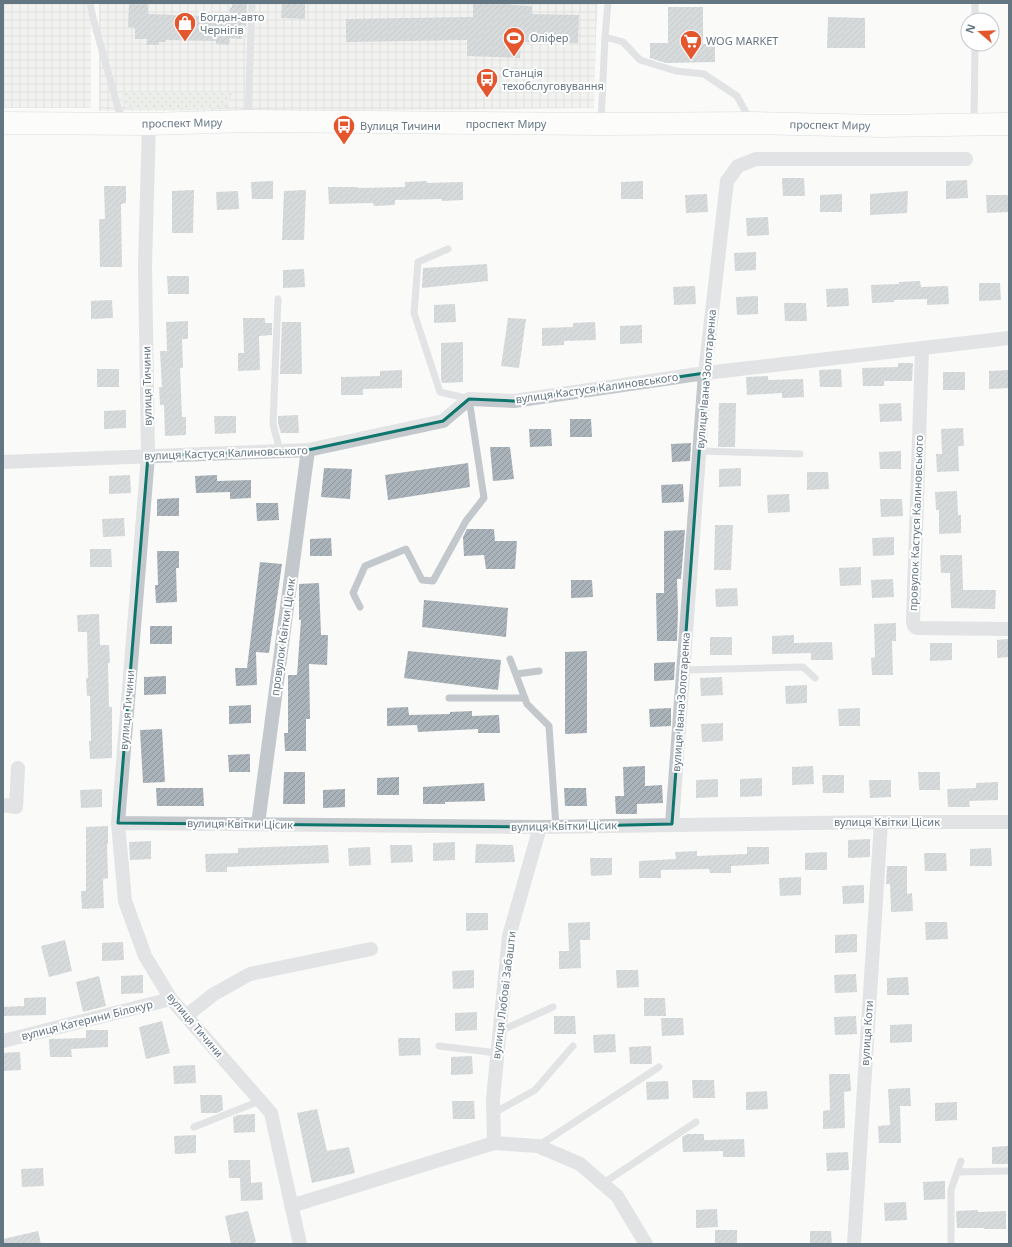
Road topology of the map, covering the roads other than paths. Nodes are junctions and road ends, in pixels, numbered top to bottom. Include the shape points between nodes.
1 (90, 3) edge
2 (252, 3) edge
3 (608, 3) edge
4 (605, 37) junction
5 (975, 52) edge
6 (248, 121) junction
7 (3, 123) edge
8 (122, 124) junction
9 (148, 124) junction
10 (601, 124) junction
11 (752, 124) junction
12 (974, 124) junction
13 (1009, 124) edge
14 (966, 159) dead end
15 (448, 249) dead end
16 (278, 300) dead end
17 (1009, 338) edge
18 (922, 349) junction
19 (705, 373) junction
20 (469, 399) junction
21 (308, 450) junction
22 (700, 450) junction
23 (280, 451) junction
24 (800, 454) dead end
25 (148, 456) junction
26 (3, 462) edge
27 (360, 606) dead end
28 (1009, 629) edge
29 (510, 659) dead end
30 (683, 670) junction
31 (539, 671) dead end
32 (516, 674) junction
33 (815, 678) dead end
34 (449, 698) dead end
35 (525, 698) junction
36 (18, 768) dead end
37 (3, 805) edge
38 (881, 822) junction
39 (1009, 822) edge
40 (118, 823) junction
41 (258, 824) junction
42 (672, 824) junction
43 (540, 827) junction
44 (556, 827) junction
45 (370, 949) dead end
46 (171, 999) junction
47 (553, 1006) dead end
48 (186, 1016) junction
49 (499, 1031) junction
50 (3, 1040) edge
51 (439, 1046) dead end
52 (573, 1046) dead end
53 (497, 1053) junction
54 (659, 1067) dead end
55 (260, 1101) junction
56 (494, 1113) junction
57 (696, 1122) dead end
58 (194, 1127) dead end
59 (494, 1143) junction
60 (538, 1146) junction
61 (961, 1161) dead end
62 (1008, 1171) dead end
63 (957, 1172) junction
64 (602, 1184) junction
65 (291, 1206) junction
66 (300, 1244) edge
67 (646, 1244) edge
68 (854, 1244) edge
69 (951, 1244) edge

1 - 8 lane
2 - 6 lane
3 - 4 lane
4 - 10 lane
4 - 11 lane via 623,42 640,60 676,71 704,74 737,96
5 - 12 lane
6 - 9 main road, проспект Миру
6 - 10 main road, проспект Миру
7 - 8 main road, проспект Миру
8 - 9 main road, проспект Миру
9 - 25 street, вулиця Тичини
10 - 11 main road, проспект Миру
11 - 12 main road, проспект Миру
12 - 13 main road, проспект Миру
14 - 19 street, вулиця Івана Золотаренка via 756,159 738,166 727,181
15 - 20 lane via 418,262 414,313 440,392
16 - 23 lane via 273,424
17 - 18 street, вулиця Кастуся Калиновського
18 - 19 street, вулиця Кастуся Калиновського
18 - 28 street, провулок Кастуся Калиновського via 912,622 917,628
19 - 20 street, вулиця Кастуся Калиновського via 514,401
19 - 22 street, вулиця Івана Золотаренка
20 - 21 street, вулиця Кастуся Калиновського via 443,421
20 - 27 lane via 484,498 466,521 433,581 422,580 406,549 365,566 353,593
21 - 23 street, вулиця Кастуся Калиновського
21 - 41 street, провулок Квітки Цісик
22 - 24 lane
22 - 30 street, вулиця Івана Золотаренка
23 - 25 street, вулиця Кастуся Калиновського
25 - 26 street, вулиця Кастуся Калиновського
25 - 40 street, вулиця Тичини
29 - 32 lane
30 - 33 lane via 803,667
30 - 42 street, вулиця Івана Золотаренка
31 - 32 lane
32 - 35 lane
34 - 35 lane
35 - 44 lane via 527,704 549,726
36 - 37 street via 16,807
38 - 39 street, вулиця Квітки Цісик
38 - 42 street, вулиця Квітки Цісик
38 - 68 street, вулиця Коти
40 - 41 street, вулиця Квітки Цісик
40 - 46 street, вулиця Тичини via 125,901 145,956
41 - 43 street, вулиця Квітки Цісик
42 - 44 street, вулиця Квітки Цісик
43 - 44 street, вулиця Квітки Цісик
43 - 49 street, вулиця Любові Забашти via 509,936
45 - 48 street via 250,974 214,994
46 - 48 street, вулиця Тичини
46 - 50 street, вулиця Катерини Білокур
47 - 49 lane
48 - 55 street, вулиця Тичини
49 - 53 street, вулиця Любові Забашти
51 - 53 lane
52 - 56 lane via 535,1090
53 - 56 street, вулиця Любові Забашти
54 - 60 lane
55 - 58 lane
55 - 65 street, вулиця Тичини via 271,1113
56 - 59 street, вулиця Любові Забашти
57 - 64 lane
59 - 60 street
59 - 65 street
60 - 64 street via 580,1164
61 - 63 lane
62 - 63 lane
63 - 69 lane via 951,1190
64 - 67 street via 617,1196
65 - 66 street, вулиця Тичини

